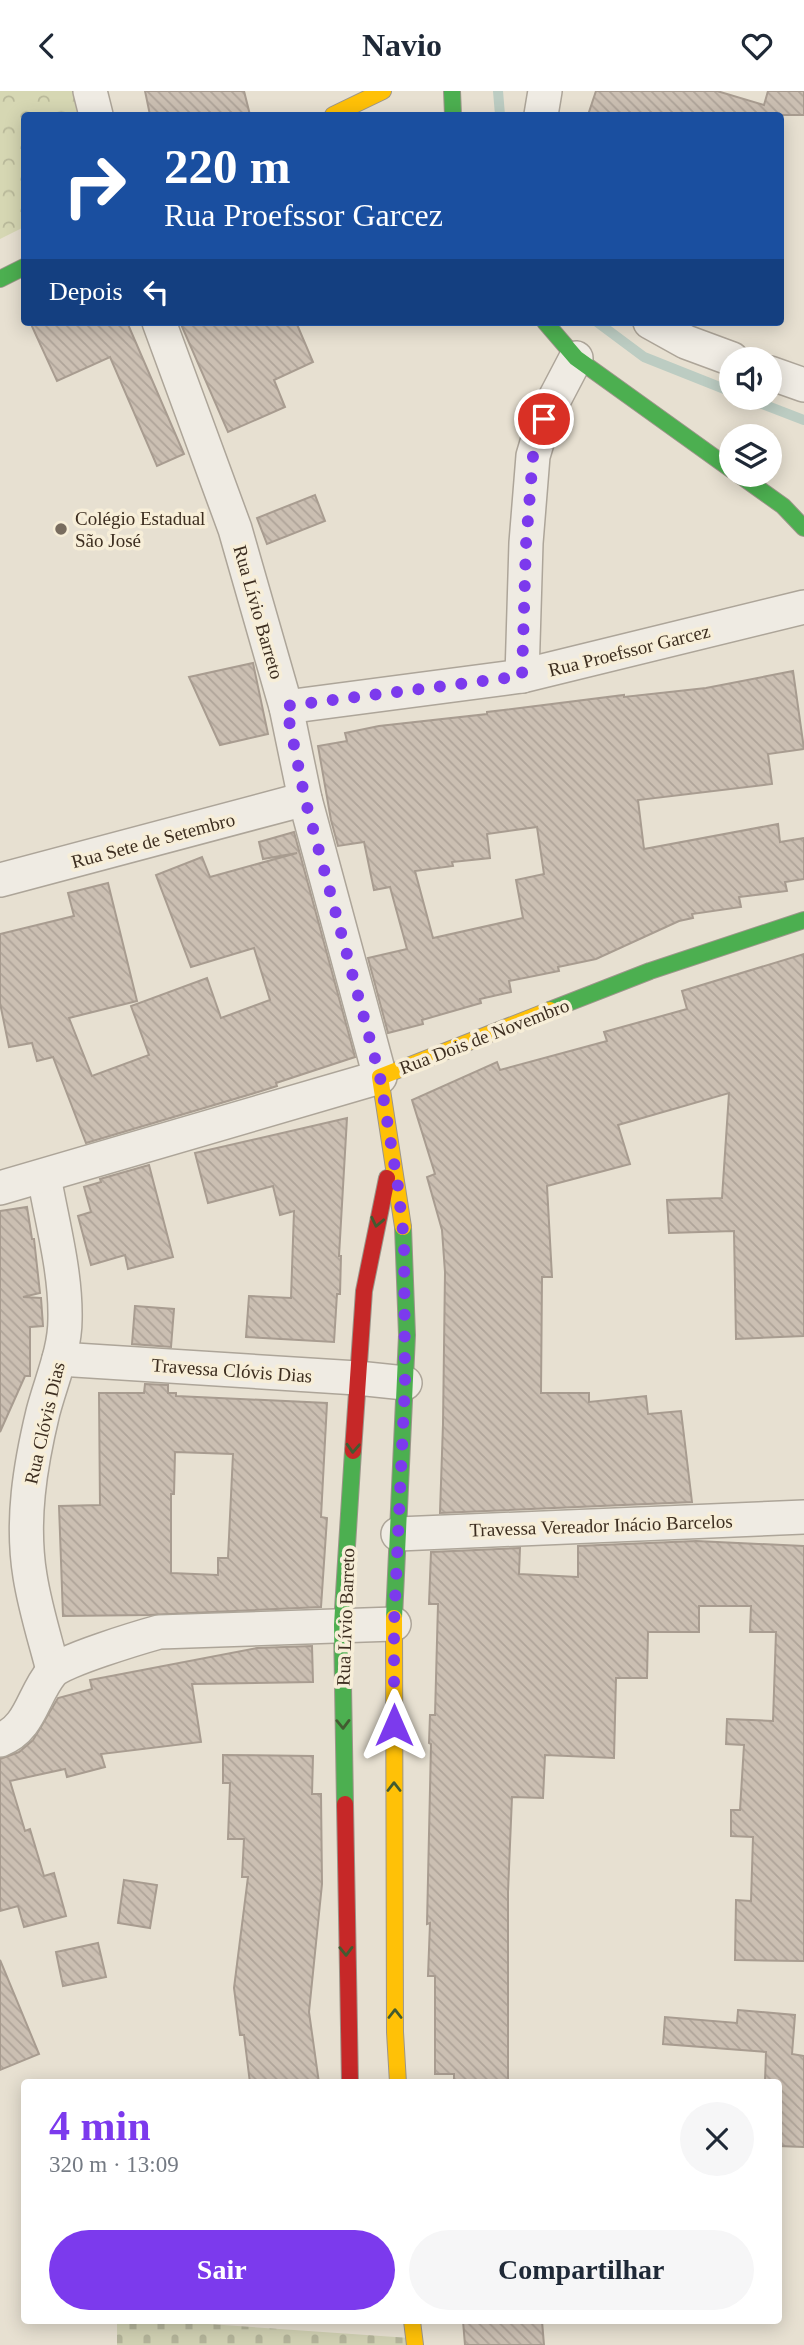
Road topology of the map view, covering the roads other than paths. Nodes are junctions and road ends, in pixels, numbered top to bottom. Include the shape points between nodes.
1 (90, 91) edge
2 (383, 91) edge
3 (452, 91) edge
4 (545, 91) edge
5 (95, 112) edge
6 (339, 112) edge
7 (453, 112) edge
8 (542, 112) edge
9 (21, 268) edge
10 (0, 279) edge
11 (160, 326) edge
12 (548, 326) edge
13 (657, 326) edge
14 (719, 354) edge
15 (576, 358) junction
16 (782, 377) edge
17 (804, 385) edge
18 (719, 461) edge
19 (756, 487) edge
20 (804, 528) edge
21 (804, 607) edge
22 (522, 676) junction
23 (286, 706) junction
24 (305, 799) junction
25 (0, 880) edge
26 (804, 920) edge
27 (380, 1077) junction
28 (392, 1155) junction
29 (44, 1176) junction
30 (0, 1188) edge
31 (60, 1359) junction
32 (357, 1378) junction
33 (405, 1383) junction
34 (804, 1517) edge
35 (398, 1534) junction
36 (394, 1624) junction
37 (342, 1625) junction
38 (54, 1669) junction
39 (0, 1740) edge
40 (350, 2079) edge
41 (398, 2079) edge
42 (412, 2324) edge
43 (415, 2345) edge

1 - 5 street
2 - 6 street
3 - 7 street
4 - 8 street
9 - 10 street
11 - 23 street, Rua Lívio Barreto via 235,529
12 - 15 street
13 - 14 street
15 - 18 street
15 - 22 street via 544,419 533,456
16 - 17 street
19 - 20 street
21 - 22 street, Rua Proefssor Garcez
22 - 23 street, Rua Proefssor Garcez
23 - 24 street, Rua Lívio Barreto
24 - 25 street, Rua Sete de Setembro
24 - 27 street, Rua Lívio Barreto
26 - 27 street, Rua Dois de Novembro via 650,971
27 - 28 street, Rua Lívio Barreto
27 - 29 street, Rua Dois de Novembro
28 -> 32 street, Rua Lívio Barreto via 365,1291
28 - 33 street, Rua Lívio Barreto via 404,1240
29 - 30 street, Rua Dois de Novembro
29 - 31 street, Rua Clóvis Dias via 65,1319
31 - 32 street, Travessa Clóvis Dias
31 - 38 street, Rua Clóvis Dias via 43,1412 27,1499 30,1575
32 - 33 street, Travessa Clóvis Dias
32 -> 37 street, Rua Lívio Barreto
33 - 35 street, Rua Lívio Barreto
34 - 35 street, Travessa Vereador Inácio Barcelos
35 - 36 street, Rua Lívio Barreto
36 - 37 street
41 -> 36 street, Rua Lívio Barreto
37 - 38 street via 159,1632
37 -> 40 street, Rua Lívio Barreto
38 - 39 street via 24,1724
42 - 43 street

